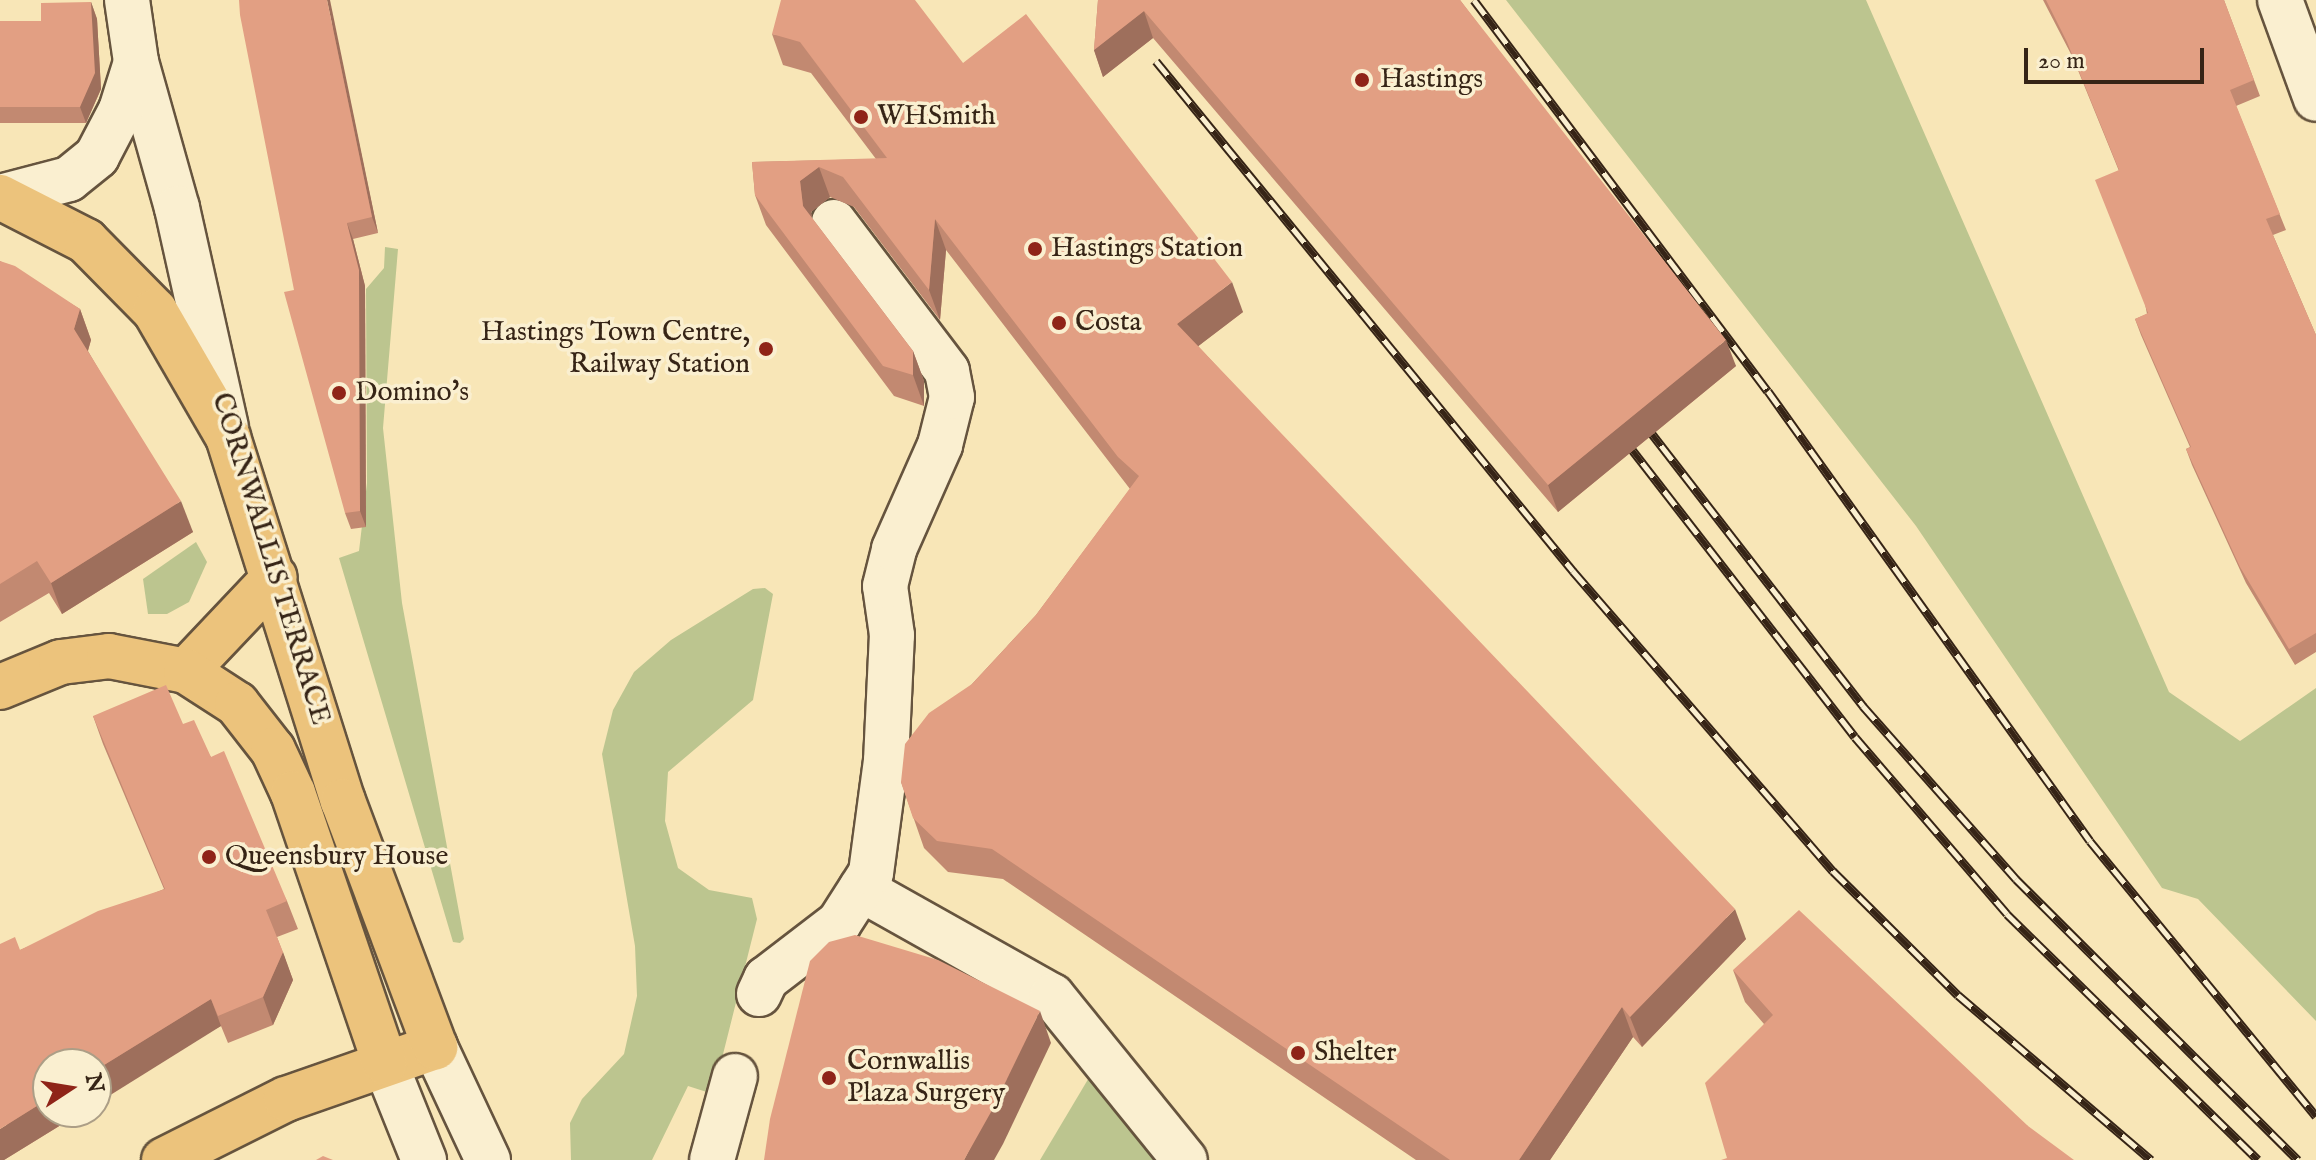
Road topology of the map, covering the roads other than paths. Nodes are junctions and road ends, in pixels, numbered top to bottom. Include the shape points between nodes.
1 (127, 0) edge
2 (2280, 0) edge
3 (136, 62) junction
4 (2316, 99) edge
5 (0, 197) edge
6 (834, 222) edge
7 (228, 437) junction
8 (275, 577) junction
9 (186, 671) junction
10 (0, 687) edge
11 (861, 889) junction
12 (759, 994) dead end
13 (435, 1047) junction
14 (385, 1063) junction
15 (735, 1076) dead end
16 (164, 1160) edge
17 (424, 1160) edge
18 (488, 1160) edge
19 (712, 1160) edge
20 (1185, 1160) edge

1 - 3 street, CORNWALLIS TERRACE
2 - 4 street
3 - 5 street, CORNWALLIS TERRACE via 121,110 97,156 69,179
3 - 7 street, CORNWALLIS TERRACE via 177,208
5 - 7 main road via 86,241 155,311
6 - 11 street via 947,371 952,397 940,445 894,549 885,586 886,761 871,873
7 - 8 main road, CORNWALLIS TERRACE
8 - 9 main road
8 - 13 main road, CORNWALLIS TERRACE via 343,801
9 - 10 main road via 109,656 61,662
9 - 14 main road, CORNWALLIS TERRACE via 237,704 273,750 324,878
11 - 12 street via 839,923 766,979
11 - 20 street via 1052,996
13 - 14 main road
13 - 18 street
14 - 16 main road via 286,1099
14 - 17 street
15 - 19 street

